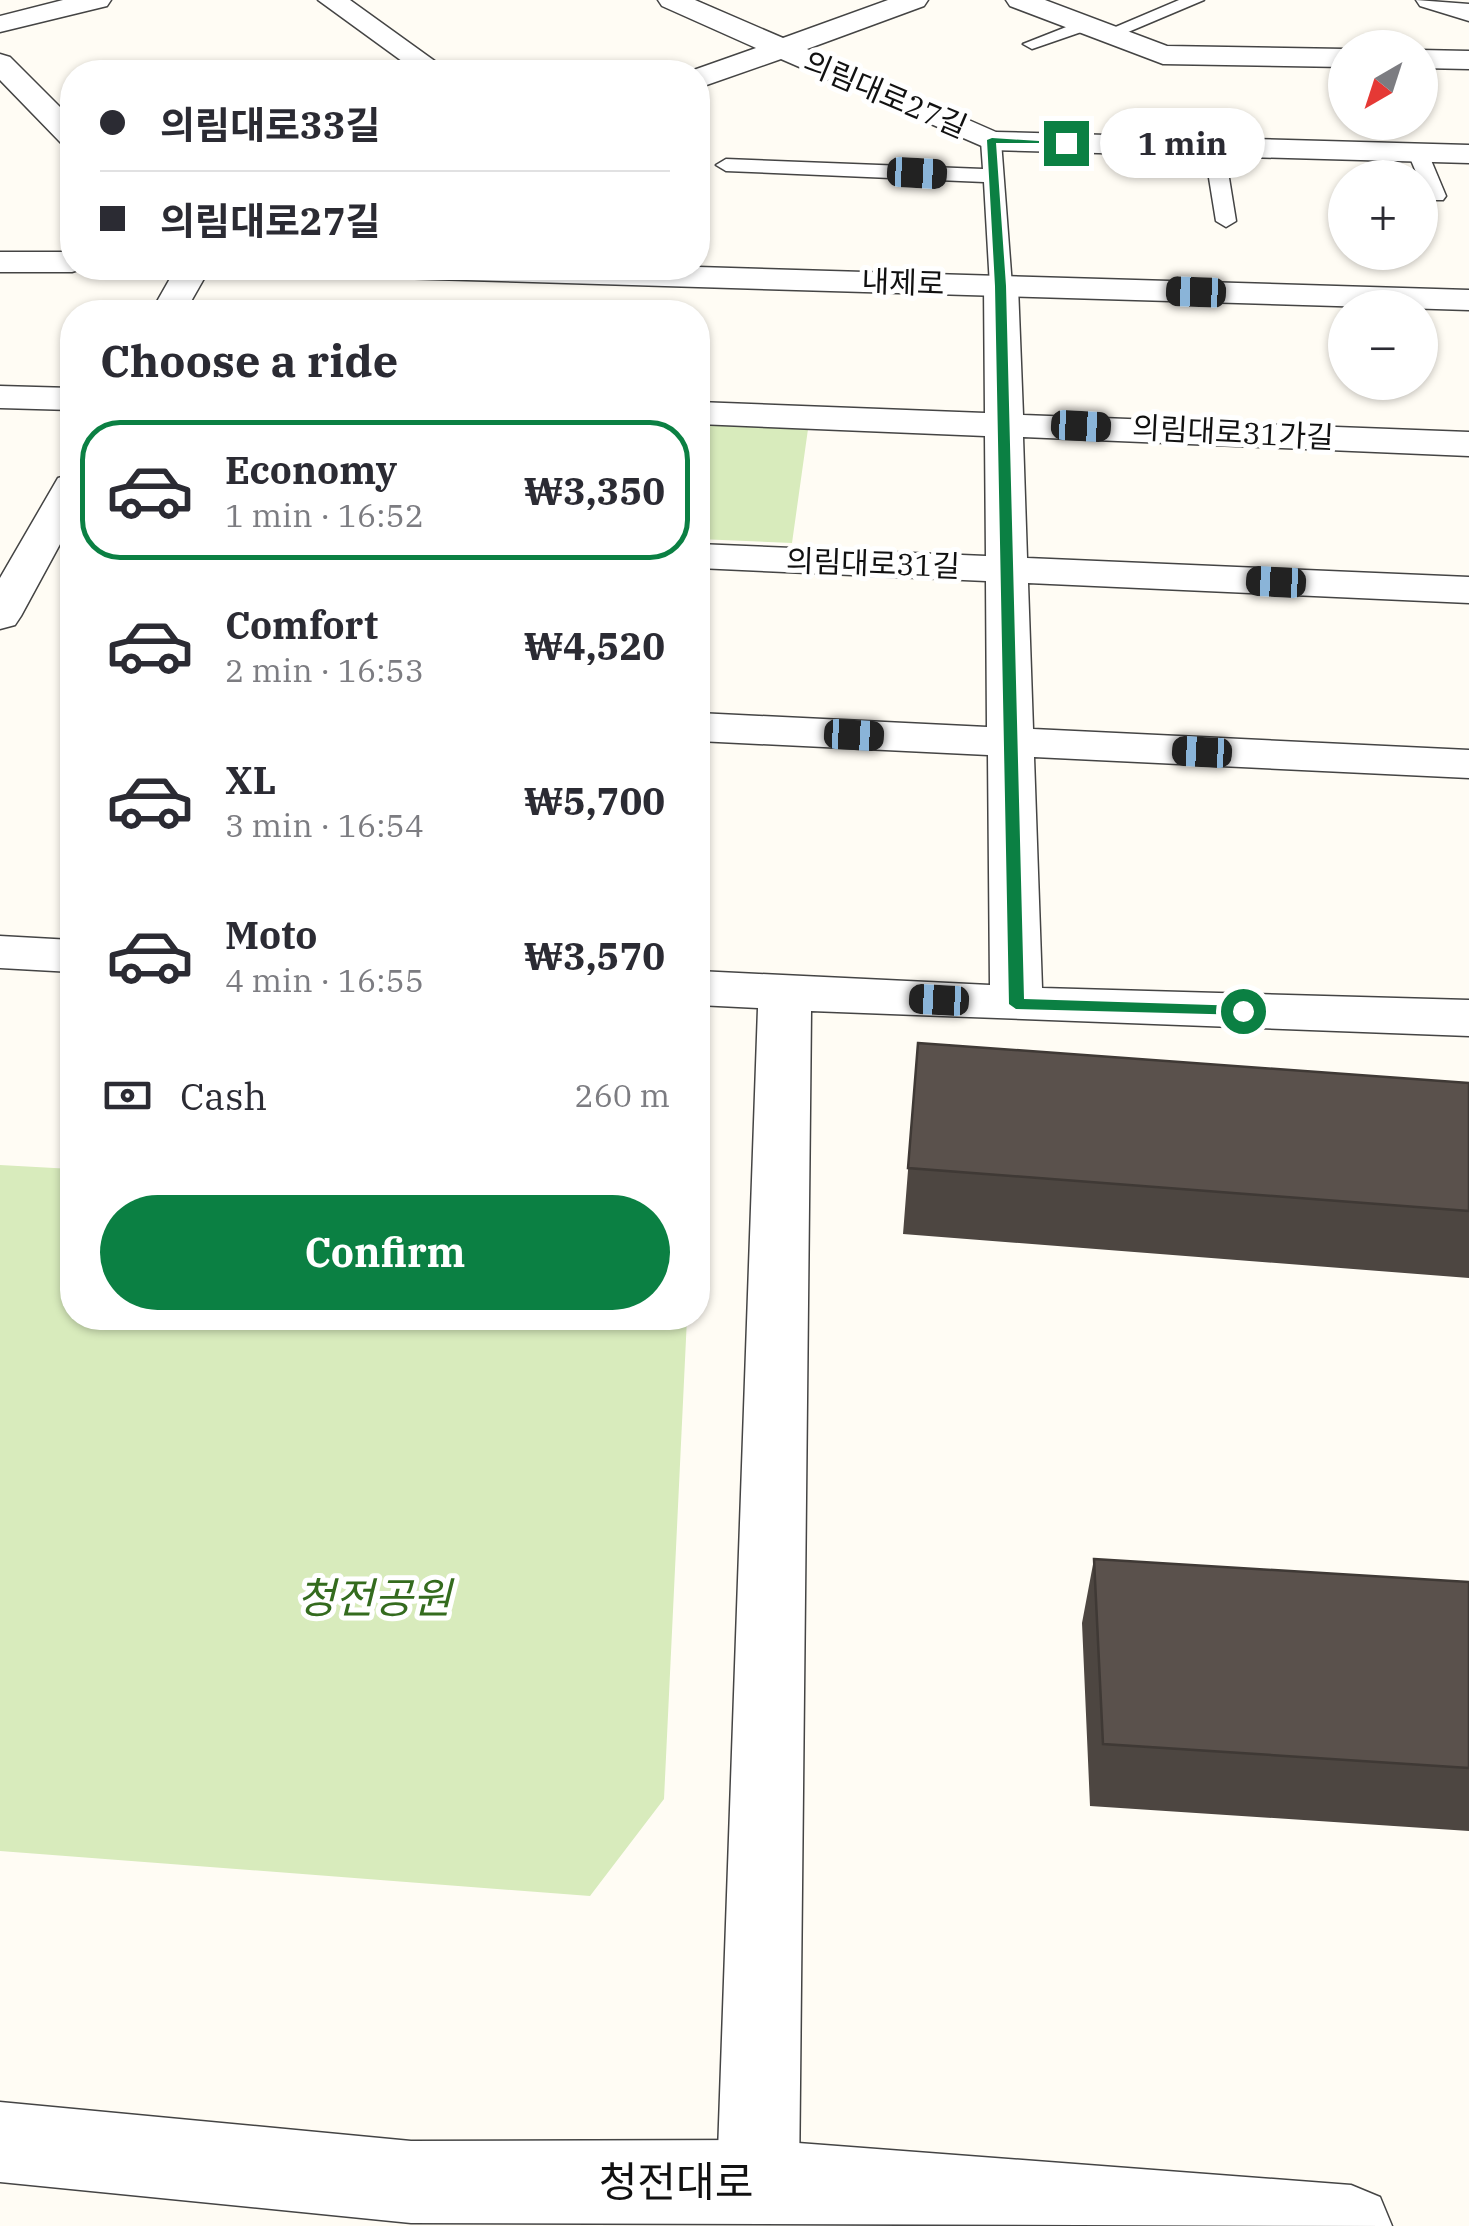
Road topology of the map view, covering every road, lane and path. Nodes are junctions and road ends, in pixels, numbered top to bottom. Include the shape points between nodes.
1 (97, 0) edge
2 (332, 0) edge
3 (672, 0) edge
4 (914, 0) edge
5 (1020, 0) edge
6 (1195, 0) edge
7 (1430, 0) edge
8 (1469, 13) edge
9 (0, 24) edge
10 (1096, 30) junction
11 (1032, 44) dead end
12 (781, 50) junction
13 (1328, 58) edge
14 (1438, 59) edge
15 (419, 60) edge
16 (1469, 60) edge
17 (0, 63) edge
18 (710, 76) edge
19 (60, 124) edge
20 (992, 140) junction
21 (1214, 147) junction
22 (1418, 153) junction
23 (1469, 154) edge
24 (1421, 160) edge
25 (726, 165) dead end
26 (994, 176) junction
27 (1226, 221) dead end
28 (0, 262) edge
29 (60, 262) edge
30 (710, 277) edge
31 (1000, 286) junction
32 (1469, 300) edge
33 (0, 396) edge
34 (60, 399) edge
35 (710, 413) edge
36 (1003, 423) junction
37 (1469, 444) edge
38 (0, 524) edge
39 (60, 526) edge
40 (60, 527) edge
41 (710, 557) edge
42 (1006, 570) junction
43 (1469, 590) edge
44 (0, 616) edge
45 (710, 728) edge
46 (1011, 742) junction
47 (1469, 764) edge
48 (0, 952) edge
49 (60, 955) edge
50 (710, 989) edge
51 (784, 992) junction
52 (1016, 1004) junction
53 (1469, 1018) edge
54 (0, 2142) edge
55 (758, 2181) junction
56 (1352, 2226) edge

1 - 9 street
2 - 15 street
3 - 12 street, 의림대로27길
4 - 12 street
5 - 10 street
6 - 10 lane
7 - 8 street
10 - 11 lane
10 - 13 street via 1162,55
12 - 18 street
12 - 20 street, 의림대로27길
14 - 16 street
17 - 19 street
20 - 21 street, 의림대로27길
20 - 26 lane
21 - 22 street, 의림대로27길
21 - 27 lane
22 - 23 street, 의림대로27길
22 - 24 lane
25 - 26 lane, 의림대로27길
26 - 31 lane
28 - 29 street
30 - 31 street, 내제로
31 - 32 street, 내제로
31 - 36 street
33 - 34 street
35 - 36 street, 의림대로31가길
36 - 37 street, 의림대로31가길
36 - 42 street
38 - 39 street
40 - 44 street
41 - 42 street, 의림대로31길
42 - 43 street, 의림대로31길
42 - 46 street
45 - 46 street
46 - 47 street
46 - 52 street
48 - 49 street
50 - 51 street
51 - 52 street
51 - 55 street
52 - 53 street
54 - 55 street, 청전대로 via 411,2182
55 - 56 street, 청전대로

